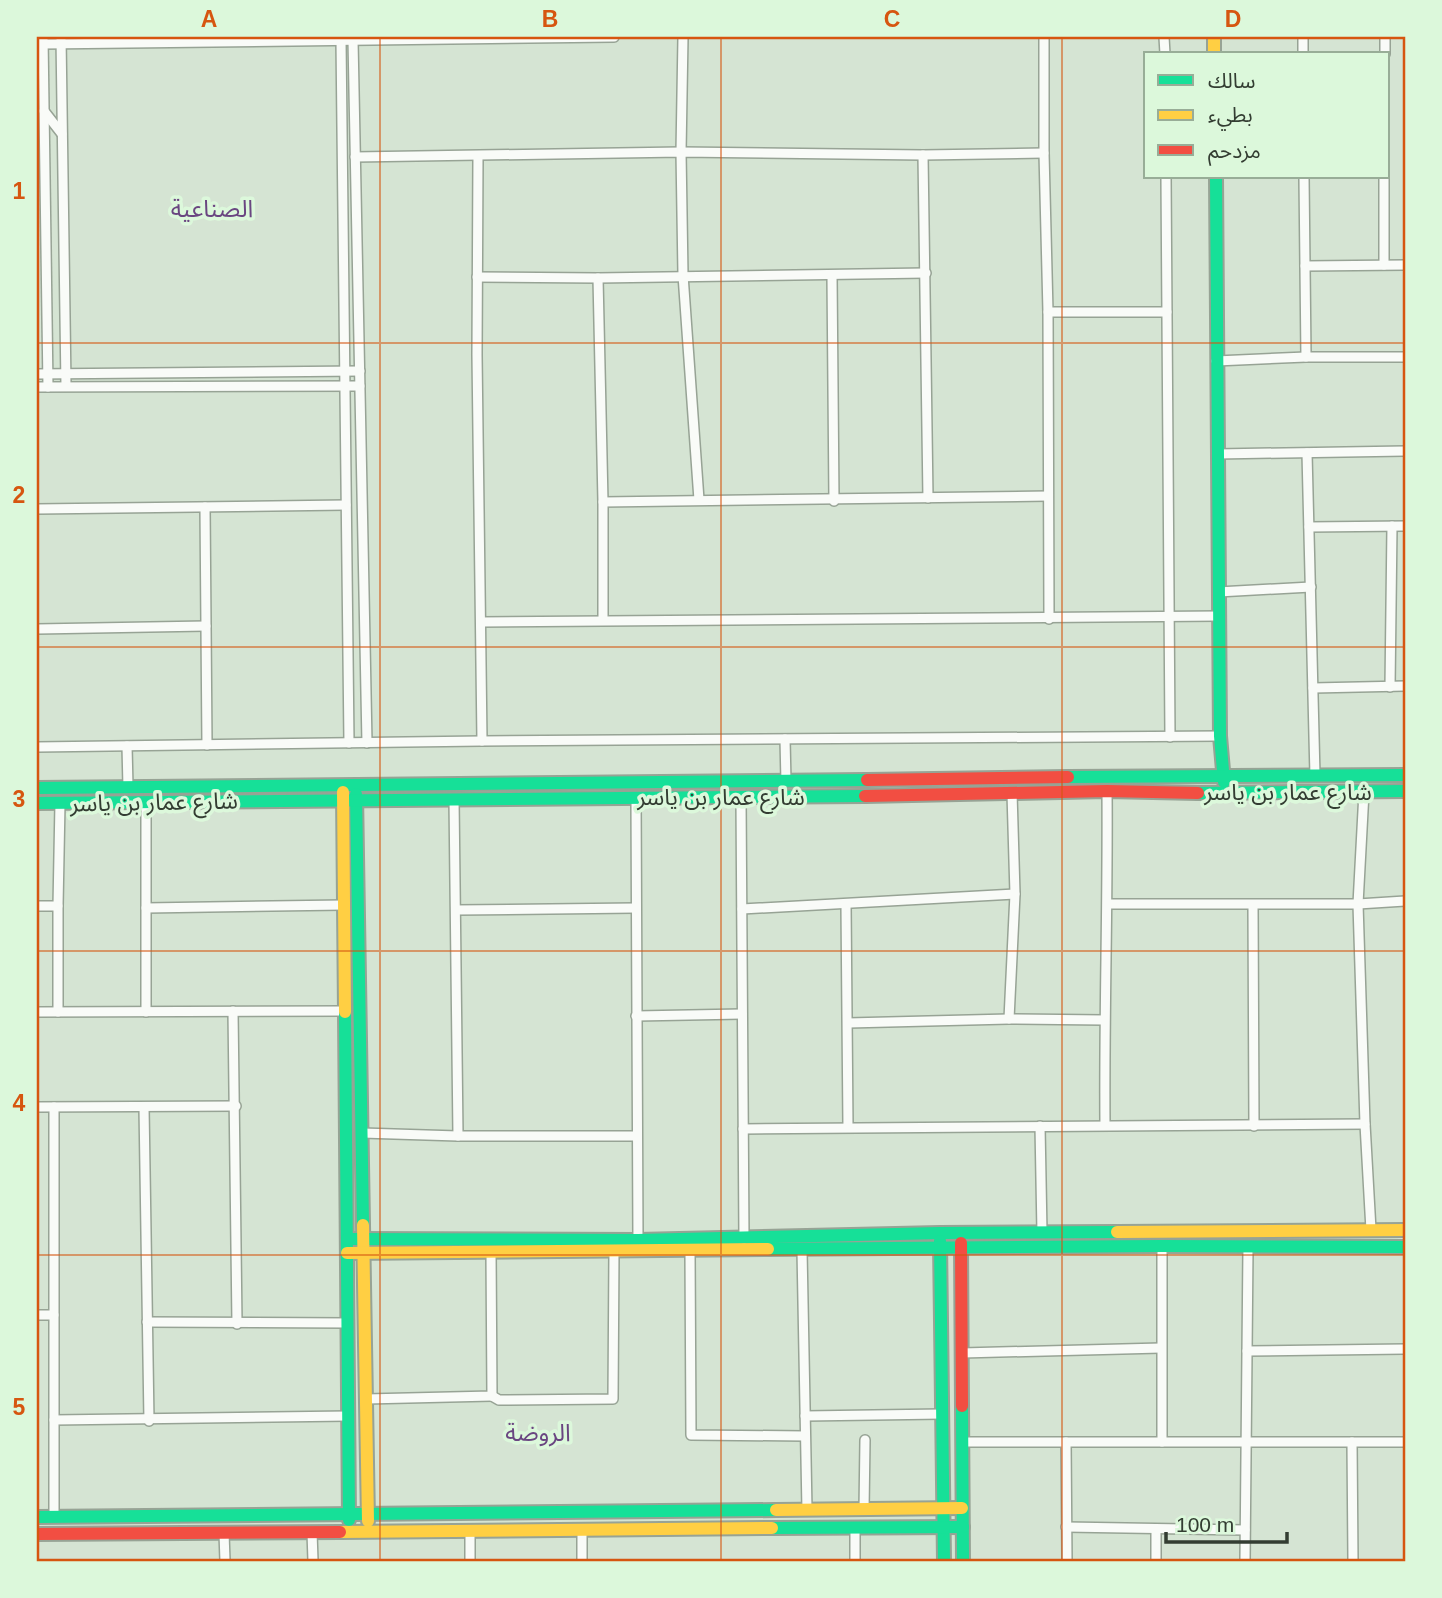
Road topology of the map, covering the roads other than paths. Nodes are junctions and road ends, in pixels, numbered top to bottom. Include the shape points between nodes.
1 (614, 37) edge
2 (683, 37) edge
3 (1044, 37) edge
4 (344, 38) edge
5 (43, 40) edge
6 (61, 40) edge
7 (44, 111) junction
8 (62, 134) junction
9 (681, 152) junction
10 (1044, 153) junction
11 (923, 155) junction
12 (478, 156) junction
13 (355, 157) junction
14 (1166, 178) edge
15 (1216, 178) edge
16 (1304, 178) edge
17 (1384, 178) edge
18 (41, 230) edge
19 (1384, 265) junction
20 (1405, 265) edge
21 (1306, 266) junction
22 (926, 273) junction
23 (683, 275) junction
24 (832, 275) junction
25 (477, 277) junction
26 (598, 278) junction
27 (1048, 312) junction
28 (1167, 312) junction
29 (1306, 357) junction
30 (1405, 357) edge
31 (1216, 360) junction
32 (345, 371) junction
33 (360, 371) junction
34 (37, 374) edge
35 (48, 374) junction
36 (66, 374) junction
37 (66, 386) junction
38 (345, 386) junction
39 (360, 386) junction
40 (37, 387) edge
41 (48, 387) junction
42 (1405, 451) edge
43 (1307, 453) junction
44 (1217, 454) junction
45 (1048, 496) junction
46 (928, 498) junction
47 (699, 500) junction
48 (834, 501) junction
49 (603, 502) junction
50 (346, 505) junction
51 (205, 507) junction
52 (37, 509) edge
53 (1392, 526) junction
54 (1405, 526) edge
55 (1309, 527) junction
56 (1311, 587) junction
57 (1218, 592) junction
58 (1171, 617) junction
59 (1219, 617) junction
60 (1049, 619) junction
61 (603, 620) junction
62 (481, 622) junction
63 (206, 626) junction
64 (37, 629) edge
65 (1405, 686) edge
66 (1390, 687) junction
67 (1313, 688) junction
68 (1220, 736) junction
69 (1170, 737) junction
70 (785, 739) junction
71 (482, 741) junction
72 (349, 743) junction
73 (367, 743) junction
74 (207, 745) junction
75 (127, 746) junction
76 (37, 747) edge
77 (1405, 775) edge
78 (1315, 776) junction
79 (1224, 777) junction
80 (786, 782) junction
81 (350, 785) junction
82 (37, 788) edge
83 (128, 788) junction
84 (1107, 791) junction
85 (1405, 791) edge
86 (1364, 792) junction
87 (1012, 793) junction
88 (1224, 793) junction
89 (636, 797) junction
90 (454, 799) junction
91 (741, 799) junction
92 (350, 800) junction
93 (37, 803) edge
94 (60, 803) junction
95 (146, 803) junction
96 (1015, 894) junction
97 (1405, 901) edge
98 (1108, 904) junction
99 (1358, 904) junction
100 (344, 905) junction
101 (846, 905) junction
102 (1253, 905) junction
103 (37, 906) edge
104 (58, 906) junction
105 (146, 908) junction
106 (635, 908) junction
107 (742, 909) junction
108 (456, 910) junction
109 (233, 1011) junction
110 (345, 1011) junction
111 (37, 1012) edge
112 (58, 1012) junction
113 (146, 1012) junction
114 (742, 1014) junction
115 (636, 1016) junction
116 (1009, 1020) junction
117 (1104, 1020) junction
118 (848, 1023) junction
119 (37, 1107) edge
120 (54, 1107) junction
121 (144, 1107) junction
122 (236, 1107) junction
123 (1365, 1124) junction
124 (1105, 1125) junction
125 (1040, 1126) junction
126 (1254, 1126) junction
127 (848, 1127) junction
128 (743, 1129) junction
129 (362, 1133) junction
130 (458, 1136) junction
131 (637, 1136) junction
132 (1371, 1230) junction
133 (1405, 1230) edge
134 (940, 1233) junction
135 (961, 1233) junction
136 (1042, 1233) junction
137 (347, 1239) junction
138 (364, 1239) junction
139 (744, 1239) junction
140 (638, 1240) junction
141 (1161, 1246) junction
142 (1405, 1247) edge
143 (961, 1248) junction
144 (1248, 1248) junction
145 (940, 1249) junction
146 (802, 1250) junction
147 (614, 1251) junction
148 (690, 1251) junction
149 (364, 1252) junction
150 (491, 1252) junction
151 (347, 1253) junction
152 (37, 1315) edge
153 (54, 1315) junction
154 (147, 1322) junction
155 (348, 1323) junction
156 (237, 1324) junction
157 (1161, 1348) junction
158 (1405, 1349) edge
159 (1247, 1351) junction
160 (962, 1353) junction
161 (492, 1396) junction
162 (366, 1399) junction
163 (942, 1414) junction
164 (348, 1416) junction
165 (805, 1416) junction
166 (54, 1420) junction
167 (149, 1420) junction
168 (805, 1436) junction
169 (865, 1440) dead end
170 (962, 1442) junction
171 (1162, 1442) junction
172 (1352, 1442) junction
173 (1405, 1442) edge
174 (1066, 1443) junction
175 (1245, 1443) junction
176 (962, 1508) junction
177 (943, 1509) junction
178 (807, 1510) junction
179 (864, 1510) junction
180 (349, 1514) junction
181 (368, 1514) junction
182 (37, 1517) edge
183 (54, 1517) junction
184 (944, 1527) junction
185 (962, 1527) junction
186 (1066, 1527) junction
187 (855, 1529) junction
188 (1156, 1529) junction
189 (582, 1530) junction
190 (1245, 1530) junction
191 (470, 1531) junction
192 (312, 1532) junction
193 (349, 1532) junction
194 (367, 1532) junction
195 (224, 1533) junction
196 (37, 1534) edge
197 (225, 1561) edge
198 (313, 1561) edge
199 (470, 1561) edge
200 (582, 1561) edge
201 (855, 1561) edge
202 (944, 1561) edge
203 (963, 1561) edge
204 (1066, 1561) edge
205 (1156, 1561) edge
206 (1245, 1561) edge
207 (1353, 1561) edge

1 - 4 street
2 - 9 street
3 - 10 street
4 - 6 street
4 - 13 street
4 - 32 street
5 - 6 street
5 - 7 street
6 - 8 street
7 - 8 street
7 - 18 street
8 - 36 street
9 - 11 street
9 - 12 street
9 - 23 street
10 - 11 street
10 - 27 street
11 - 22 street
12 - 13 street
12 - 25 street
13 - 33 street
14 - 28 street
15 - 31 street
16 - 21 street
17 - 19 street
18 - 35 street
19 - 20 street
19 - 21 street
21 - 29 street
22 - 24 street
22 - 46 street
23 - 24 street
23 - 26 street
23 - 47 street
24 - 48 street
25 - 26 street
25 - 62 street
26 - 49 street
27 - 28 street
27 - 45 street
28 - 58 street
29 - 30 street
29 - 31 street
31 - 44 street
32 - 33 street
32 - 36 street
32 - 38 street
33 - 39 street
34 - 35 street
35 - 36 street
35 - 41 street
36 - 37 street
37 - 38 street
37 - 41 street
38 - 39 street
38 - 50 street
39 - 73 street
40 - 41 street
42 - 43 street
43 - 44 street
43 - 55 street
44 - 57 street
45 - 46 street
45 - 60 street
46 - 48 street
47 - 48 street
47 - 49 street
49 - 61 street
50 - 51 street
50 - 72 street
51 - 52 street
51 - 63 street
53 - 54 street
53 - 55 street
53 - 66 street
55 - 56 street
56 - 57 street
56 - 67 street
57 - 59 street
58 - 59 street
58 - 60 street
58 - 69 street
59 - 68 street
60 - 61 street
61 - 62 street
62 - 71 street
63 - 64 street
63 - 74 street
65 - 66 street
66 - 67 street
67 - 78 street
68 - 69 street
68 - 79 street
69 - 70 street
70 - 71 street
70 - 80 street
71 - 73 street
72 - 73 street
72 - 74 street
74 - 75 street
75 - 76 street
75 - 83 street
77 - 78 street, شارع عمار بن ياسر
78 - 79 street, شارع عمار بن ياسر
79 - 80 street, شارع عمار بن ياسر
79 - 88 street
80 - 81 street, شارع عمار بن ياسر
81 - 83 street, شارع عمار بن ياسر
81 - 92 street
82 - 83 street, شارع عمار بن ياسر
84 - 87 street, شارع عمار بن ياسر
84 - 88 street, شارع عمار بن ياسر
84 - 98 street
85 - 86 street, شارع عمار بن ياسر
86 - 88 street, شارع عمار بن ياسر
86 - 99 street
87 - 91 street, شارع عمار بن ياسر
87 - 96 street
89 - 90 street, شارع عمار بن ياسر
89 - 91 street, شارع عمار بن ياسر
89 - 106 street
90 - 92 street, شارع عمار بن ياسر
90 - 108 street
91 - 107 street
92 - 95 street, شارع عمار بن ياسر
92 - 100 street
92 - 129 street
93 - 94 street, شارع عمار بن ياسر
94 - 95 street, شارع عمار بن ياسر
94 - 104 street
95 - 105 street
96 - 101 street
96 - 116 street
97 - 99 street
98 - 102 street
98 - 117 street
99 - 102 street
99 - 123 street
100 - 105 street
100 - 110 street
101 - 107 street
101 - 118 street
102 - 126 street
103 - 104 street
104 - 112 street
105 - 113 street
106 - 108 street
106 - 115 street
107 - 114 street
108 - 130 street
109 - 110 street
109 - 113 street
109 - 122 street
110 - 137 street
111 - 112 street
112 - 113 street
114 - 115 street
114 - 128 street
115 - 131 street
116 - 117 street
116 - 118 street
117 - 124 street
118 - 127 street
119 - 120 street
120 - 121 street
120 - 153 street
121 - 122 street
121 - 154 street
122 - 156 street
123 - 126 street
123 - 132 street
124 - 125 street
124 - 126 street
125 - 127 street
125 - 136 street
127 - 128 street
128 - 139 street
129 - 130 street
129 - 138 street
130 - 131 street
131 - 140 street
132 - 133 street
132 - 136 street
134 - 135 street
134 - 139 street
134 - 145 street
135 - 136 street
135 - 143 street
137 - 138 street
137 - 151 street
138 - 140 street
138 - 149 street
139 - 140 street
141 - 143 street
141 - 144 street
141 - 157 street
142 - 144 street
143 - 145 street
143 - 160 street
144 - 159 street
145 - 146 street
145 - 163 street
146 - 148 street
146 - 165 street
147 - 148 street
147 - 150 street
147 - 161 street via 613,1399 499,1400
148 - 168 street via 691,1435
149 - 150 street
149 - 151 street
149 - 162 street
150 - 161 street
151 - 155 street
152 - 153 street
153 - 166 street
154 - 156 street
154 - 167 street
155 - 156 street
155 - 164 street
157 - 160 street
157 - 171 street
158 - 159 street
159 - 175 street
160 - 170 street
161 - 162 street
162 - 181 street
163 - 165 street
163 - 177 street
164 - 167 street
164 - 180 street
165 - 168 street
166 - 167 street
166 - 183 street
168 - 178 street
169 - 179 street
170 - 174 street
170 - 176 street
171 - 174 street
171 - 175 street
172 - 173 street
172 - 175 street
172 - 207 street
174 - 186 street
175 - 190 street
176 - 177 street
176 - 185 street
177 - 179 street
177 - 184 street
178 - 179 street
178 - 181 street
180 - 181 street
180 - 183 street
180 - 193 street
181 - 194 street
182 - 183 street
184 - 185 street
184 - 187 street
184 - 202 street
185 - 203 street
186 - 188 street
186 - 204 street
187 - 189 street
187 - 201 street
188 - 190 street
188 - 205 street
189 - 191 street
189 - 200 street
190 - 206 street
191 - 194 street
191 - 199 street
192 - 193 street
192 - 195 street
192 - 198 street
193 - 194 street
195 - 196 street
195 - 197 street

